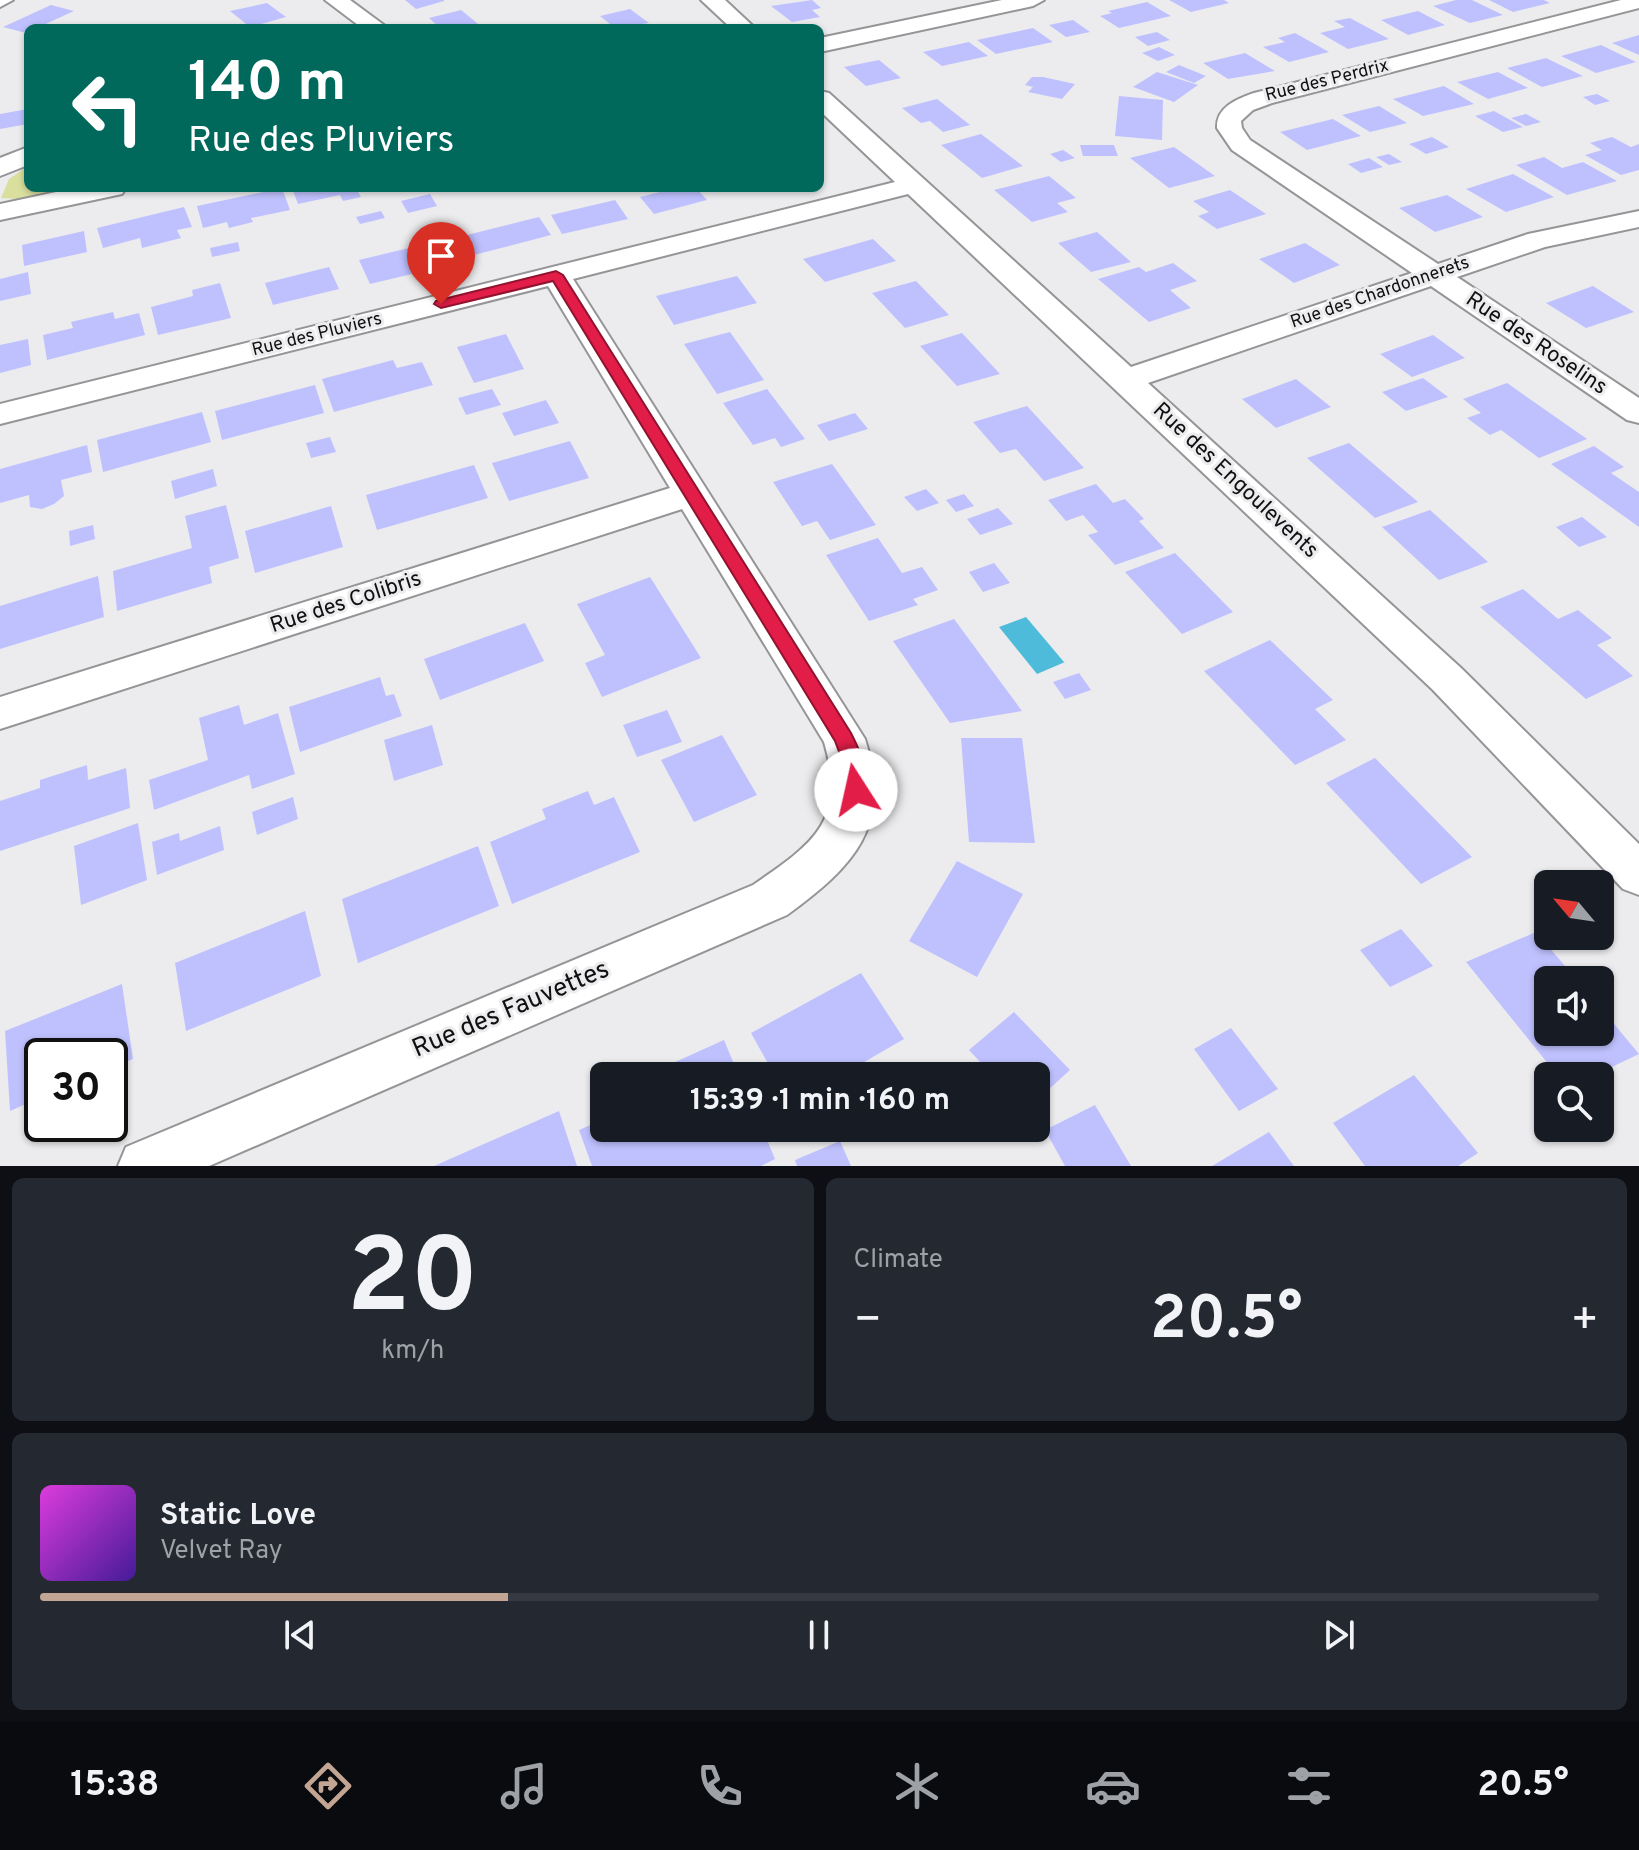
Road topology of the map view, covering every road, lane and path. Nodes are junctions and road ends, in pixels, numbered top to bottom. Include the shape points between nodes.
1 (336, 0) edge
2 (712, 0) edge
3 (1032, 0) edge
4 (1639, 2) edge
5 (371, 24) edge
6 (739, 24) edge
7 (824, 44) edge
8 (824, 102) edge
9 (24, 157) edge
10 (0, 168) edge
11 (913, 185) junction
12 (94, 192) edge
13 (0, 212) edge
14 (1639, 219) edge
15 (556, 275) junction
16 (1433, 275) junction
17 (1125, 380) junction
18 (1639, 413) edge
19 (0, 414) edge
20 (692, 493) junction
21 (0, 713) edge
22 (1639, 875) edge
23 (145, 1166) edge

1 - 5 street
2 - 6 street
3 - 7 street
4 - 16 street, Rue des Perdrix via 1263,98 1233,111 1230,135 1241,145
8 - 11 street, Rue des Engoulevents
9 - 10 street
11 - 15 street, Rue des Pluviers
11 - 17 street, Rue des Engoulevents
12 - 13 street
14 - 16 street, Rue des Chardonnerets via 1565,233
15 - 19 street, Rue des Pluviers
15 - 20 street
16 - 17 street, Rue des Chardonnerets
16 - 18 street, Rue des Roselins
17 - 22 street, Rue des Engoulevents via 1447,679
20 - 21 street, Rue des Colibris
20 - 23 street, Rue des Fauvettes via 855,765 851,819 838,842 821,862 770,900

